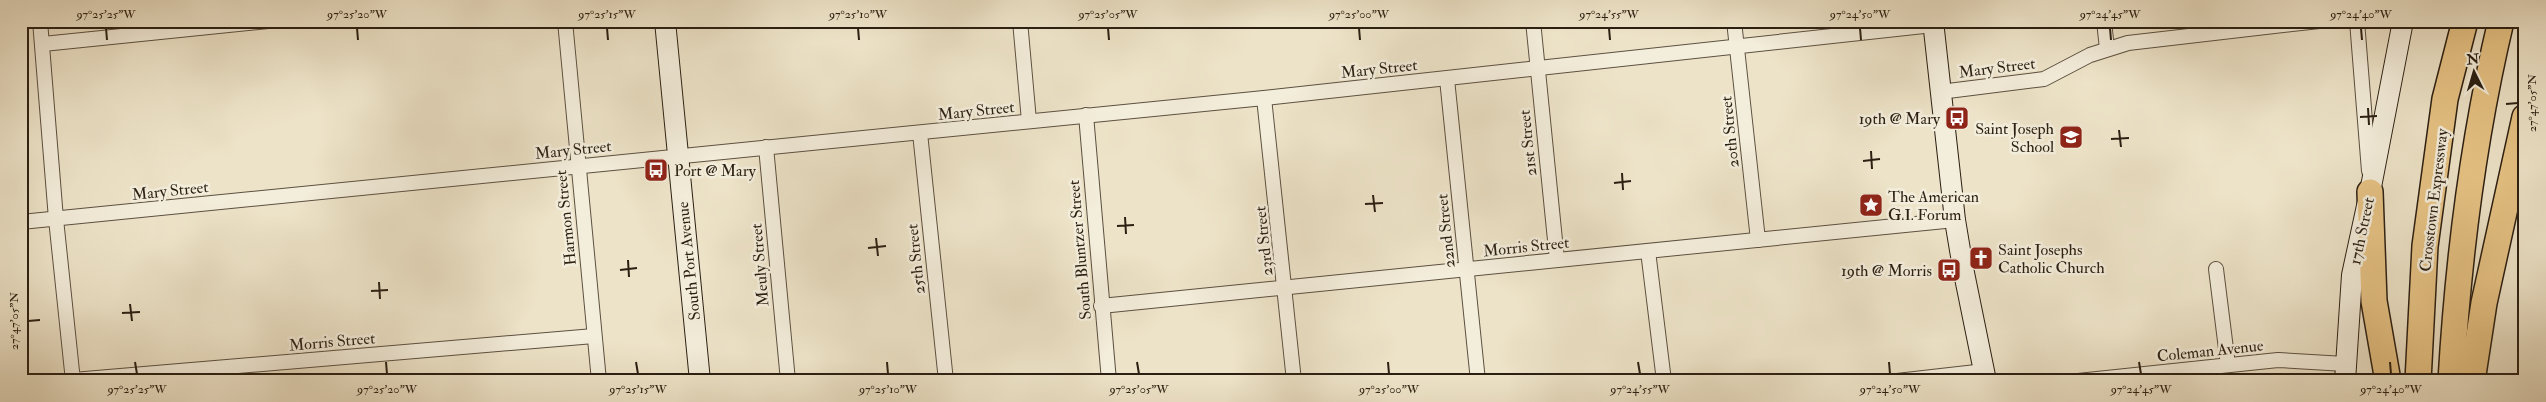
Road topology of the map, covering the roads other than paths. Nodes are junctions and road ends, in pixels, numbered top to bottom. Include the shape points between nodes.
1 (40, 21) edge
2 (268, 21) edge
3 (565, 21) edge
4 (665, 21) edge
5 (1020, 21) edge
6 (1532, 21) edge
7 (1734, 21) edge
8 (2104, 21) edge
9 (2319, 21) edge
10 (2356, 21) edge
11 (2403, 21) edge
12 (2466, 21) edge
13 (2501, 21) edge
14 (1933, 23) edge
15 (43, 44) junction
16 (1737, 47) junction
17 (2107, 49) junction
18 (1538, 69) junction
19 (1447, 78) junction
20 (1940, 92) junction
21 (1264, 98) junction
22 (1086, 115) junction
23 (2525, 117) edge
24 (1029, 121) junction
25 (920, 133) junction
26 (766, 147) junction
27 (678, 156) junction
28 (578, 167) junction
29 (2370, 192) junction
30 (56, 219) junction
31 (1955, 220) junction
32 (21, 222) edge
33 (1758, 240) junction
34 (1648, 251) junction
35 (1557, 260) junction
36 (1466, 269) junction
37 (2216, 269) dead end
38 (1285, 287) junction
39 (1101, 306) junction
40 (594, 336) junction
41 (2228, 365) junction
42 (2345, 372) edge
43 (2190, 375) edge
44 (1986, 376) edge
45 (73, 381) edge
46 (599, 381) edge
47 (700, 381) edge
48 (788, 381) edge
49 (946, 381) edge
50 (1109, 381) edge
51 (1294, 381) edge
52 (1478, 381) edge
53 (1664, 381) edge
54 (1898, 381) edge
55 (2078, 381) edge
56 (2388, 381) edge
57 (2418, 381) edge
58 (2451, 381) edge
59 (2472, 381) edge

1 - 15 street
2 - 15 street
3 - 28 street, Harmon Street
4 - 27 main road, South Port Avenue
5 - 24 street
6 - 18 street, 21st Street
7 - 16 street, 20th Street
8 - 17 street
9 - 17 street, Mary Street via 2128,43
10 - 29 street, 17th Street
11 - 29 main road
12 - 57 highway, Crosstown Expressway via 2445,99 2425,246
13 - 58 highway via 2484,92 2468,199 2454,316
14 - 16 street, Mary Street
14 - 20 main road
15 - 30 street
16 - 18 street, Mary Street
16 - 33 street, 20th Street
17 - 20 street, Mary Street via 2044,79
18 - 19 street, Mary Street
18 - 35 street, 21st Street
19 - 21 street, Mary Street
19 - 36 street, 22nd Street
20 - 31 main road
21 - 22 street, Mary Street
21 - 38 street, 23rd Street
22 - 24 street, Mary Street
22 - 39 street, South Bluntzer Street
23 - 59 highway via 2484,303
24 - 25 street, Mary Street
25 - 26 street, Mary Street
25 - 49 street, 25th Street
26 - 27 street, Mary Street
26 - 48 street, Meuly Street
27 - 28 street, Mary Street
27 - 47 main road, South Port Avenue
28 - 30 street, Mary Street
28 - 40 street, Harmon Street
29 - 42 main road, 17th Street via 2352,275
29 - 56 highway via 2374,301
30 - 32 street, Mary Street
30 - 45 street
31 - 33 street, Morris Street
31 - 44 main road
33 - 34 street, Morris Street
34 - 35 street, Morris Street
34 - 53 street
35 - 36 street, Morris Street
36 - 38 street, Morris Street
36 - 52 street, 22nd Street
37 - 41 street
38 - 39 street, Morris Street
38 - 51 street, 23rd Street
39 - 50 street, South Bluntzer Street
40 - 45 street, Morris Street
40 - 46 street, Harmon Street
41 - 42 street, Coleman Avenue via 2278,360
41 - 43 street, Coleman Avenue
43 - 55 street, Coleman Avenue
44 - 54 street

